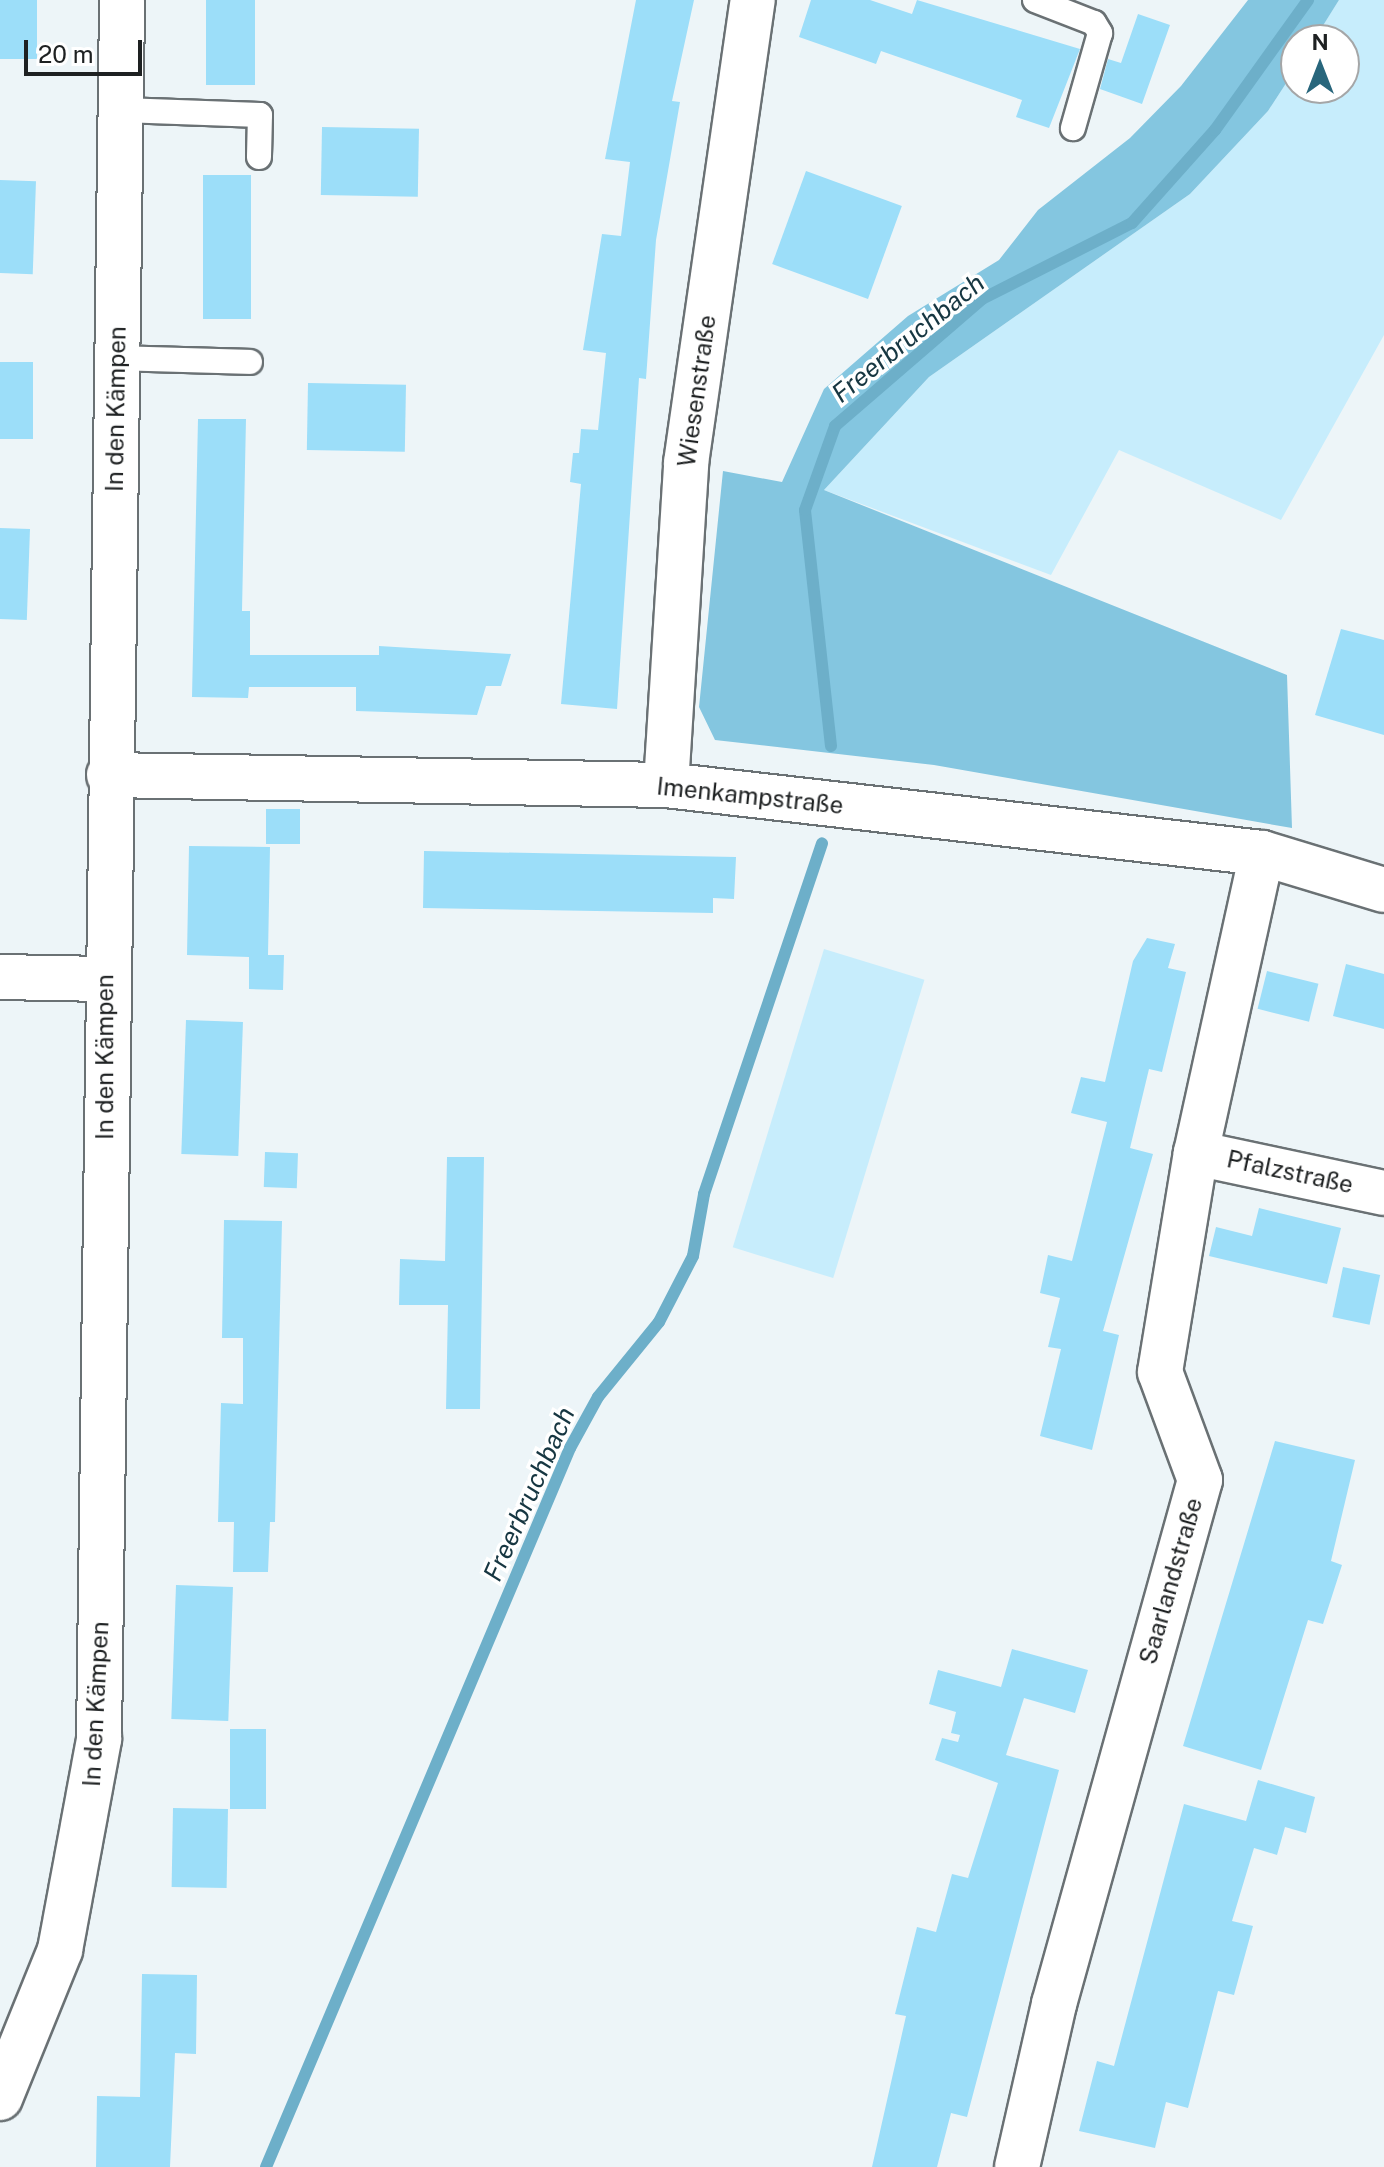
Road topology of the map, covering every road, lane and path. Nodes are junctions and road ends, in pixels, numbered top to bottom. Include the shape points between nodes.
1 (122, 0) edge
2 (753, 0) edge
3 (1035, 0) edge
4 (122, 110) junction
5 (1073, 128) dead end
6 (259, 157) dead end
7 (117, 358) junction
8 (250, 362) dead end
9 (109, 775) junction
10 (666, 785) junction
11 (1262, 853) junction
12 (1384, 890) edge
13 (0, 977) edge
14 (105, 979) junction
15 (1196, 1153) junction
16 (1384, 1193) edge
17 (0, 2098) edge
18 (1017, 2167) edge

1 - 4 street, In den Kämpen
2 - 10 street, Wiesenstraße via 686,463
3 - 5 lane via 1094,23 1100,33
4 - 6 lane via 260,115
4 - 7 street, In den Kämpen
7 - 8 lane
7 - 9 street, In den Kämpen
9 - 10 street, Imenkampstraße
9 - 14 street, In den Kämpen
10 - 11 street, Imenkampstraße
11 - 12 street, Imenkampstraße
11 - 15 street, Saarlandstraße
13 - 14 street
14 - 17 street, In den Kämpen via 99,1739 60,1950
15 - 16 street, Pfalzstraße
15 - 18 street, Saarlandstraße via 1160,1372 1200,1480 1054,2004

